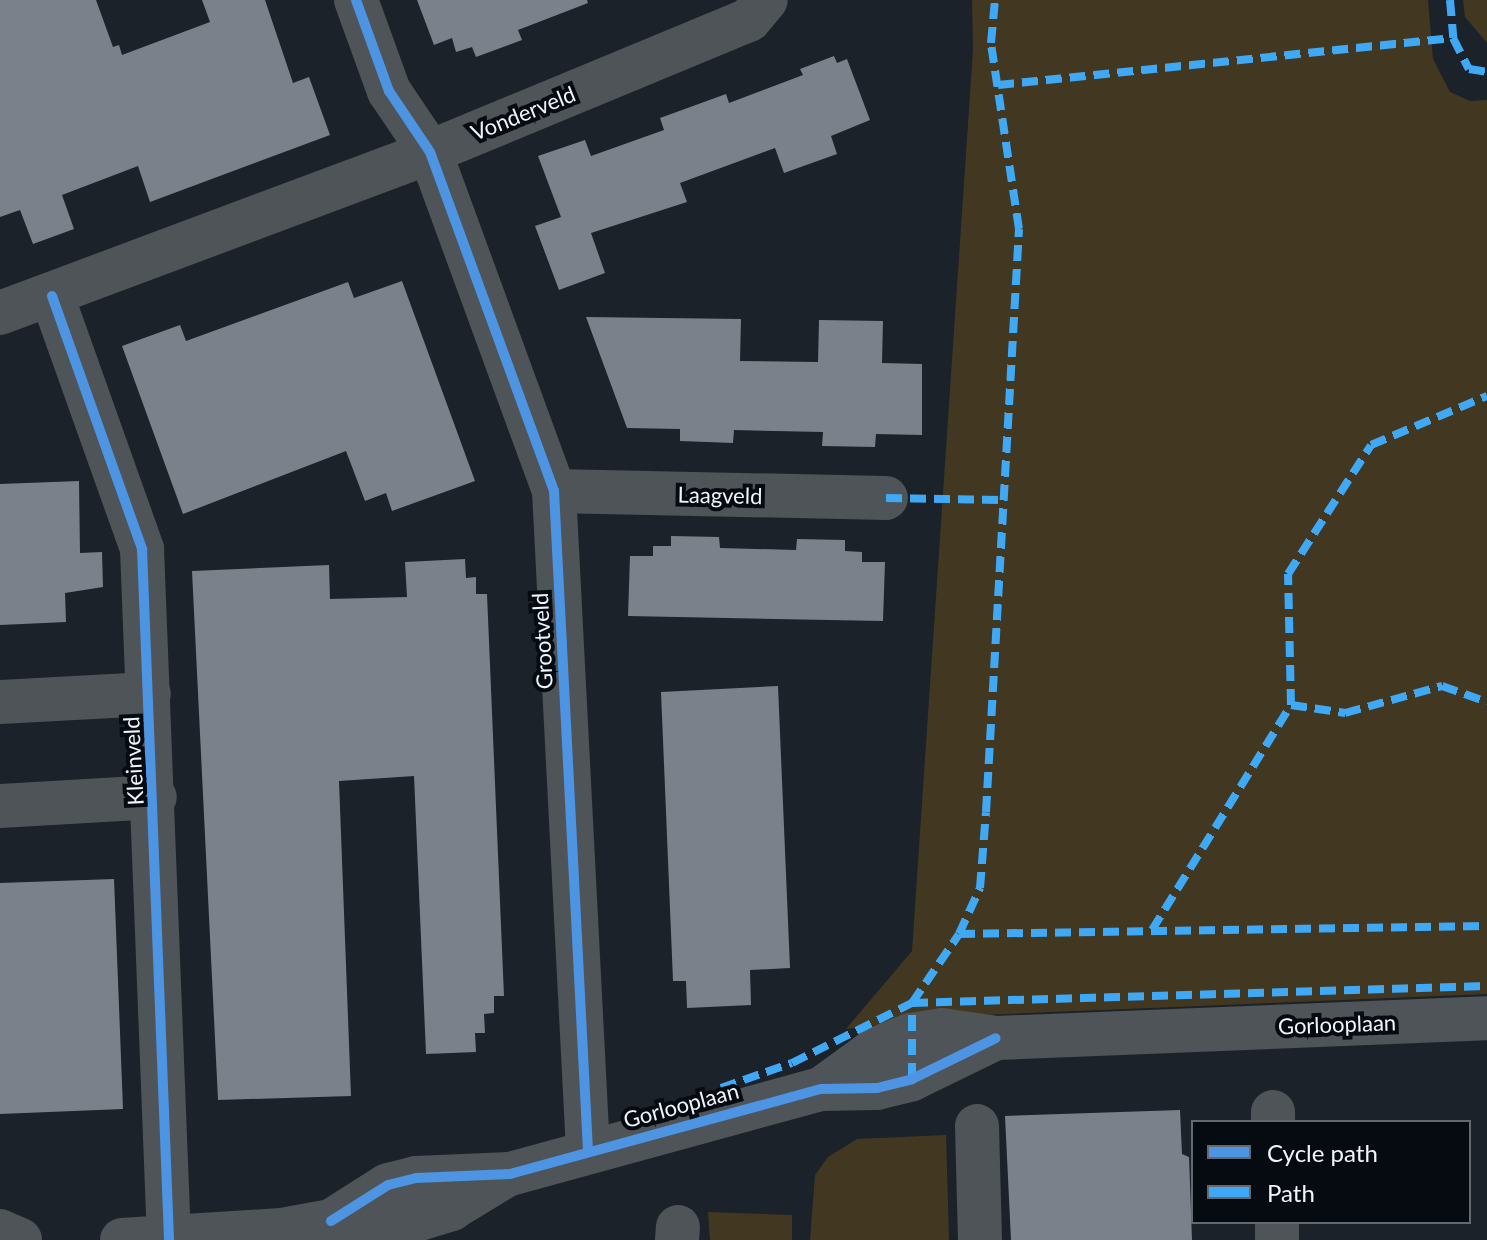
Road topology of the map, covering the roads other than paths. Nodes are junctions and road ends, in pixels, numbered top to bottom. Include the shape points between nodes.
1 (356, 0) edge
2 (766, 0) edge
3 (430, 152) junction
4 (52, 296) junction
5 (0, 313) edge
6 (554, 491) junction
7 (886, 498) dead end
8 (149, 694) junction
9 (0, 702) edge
10 (155, 797) junction
11 (0, 806) edge
12 (1487, 1018) edge
13 (977, 1126) dead end
14 (588, 1150) junction
15 (331, 1230) edge
16 (0, 1231) edge
17 (169, 1239) edge
18 (20, 1240) edge
19 (122, 1240) edge
20 (980, 1240) edge

1 - 3 street via 389,91
2 - 3 street, Vonderveld via 749,20
3 - 4 street
3 - 6 street, Grootveld
4 - 5 street
4 - 8 street, Kleinveld via 142,549
6 - 7 street, Laagveld
6 - 14 street, Grootveld
8 - 9 street, Kleinveld
8 - 10 street, Kleinveld
10 - 11 street, Kleinveld
10 - 17 street, Kleinveld
12 - 14 street, Gorlooplaan via 996,1038 912,1079 877,1088 821,1089
13 - 20 street
14 - 15 street, Gorlooplaan via 510,1174 451,1209 416,1220
15 - 17 street, Gorlooplaan
16 - 18 street
17 - 19 street, Gorlooplaan

